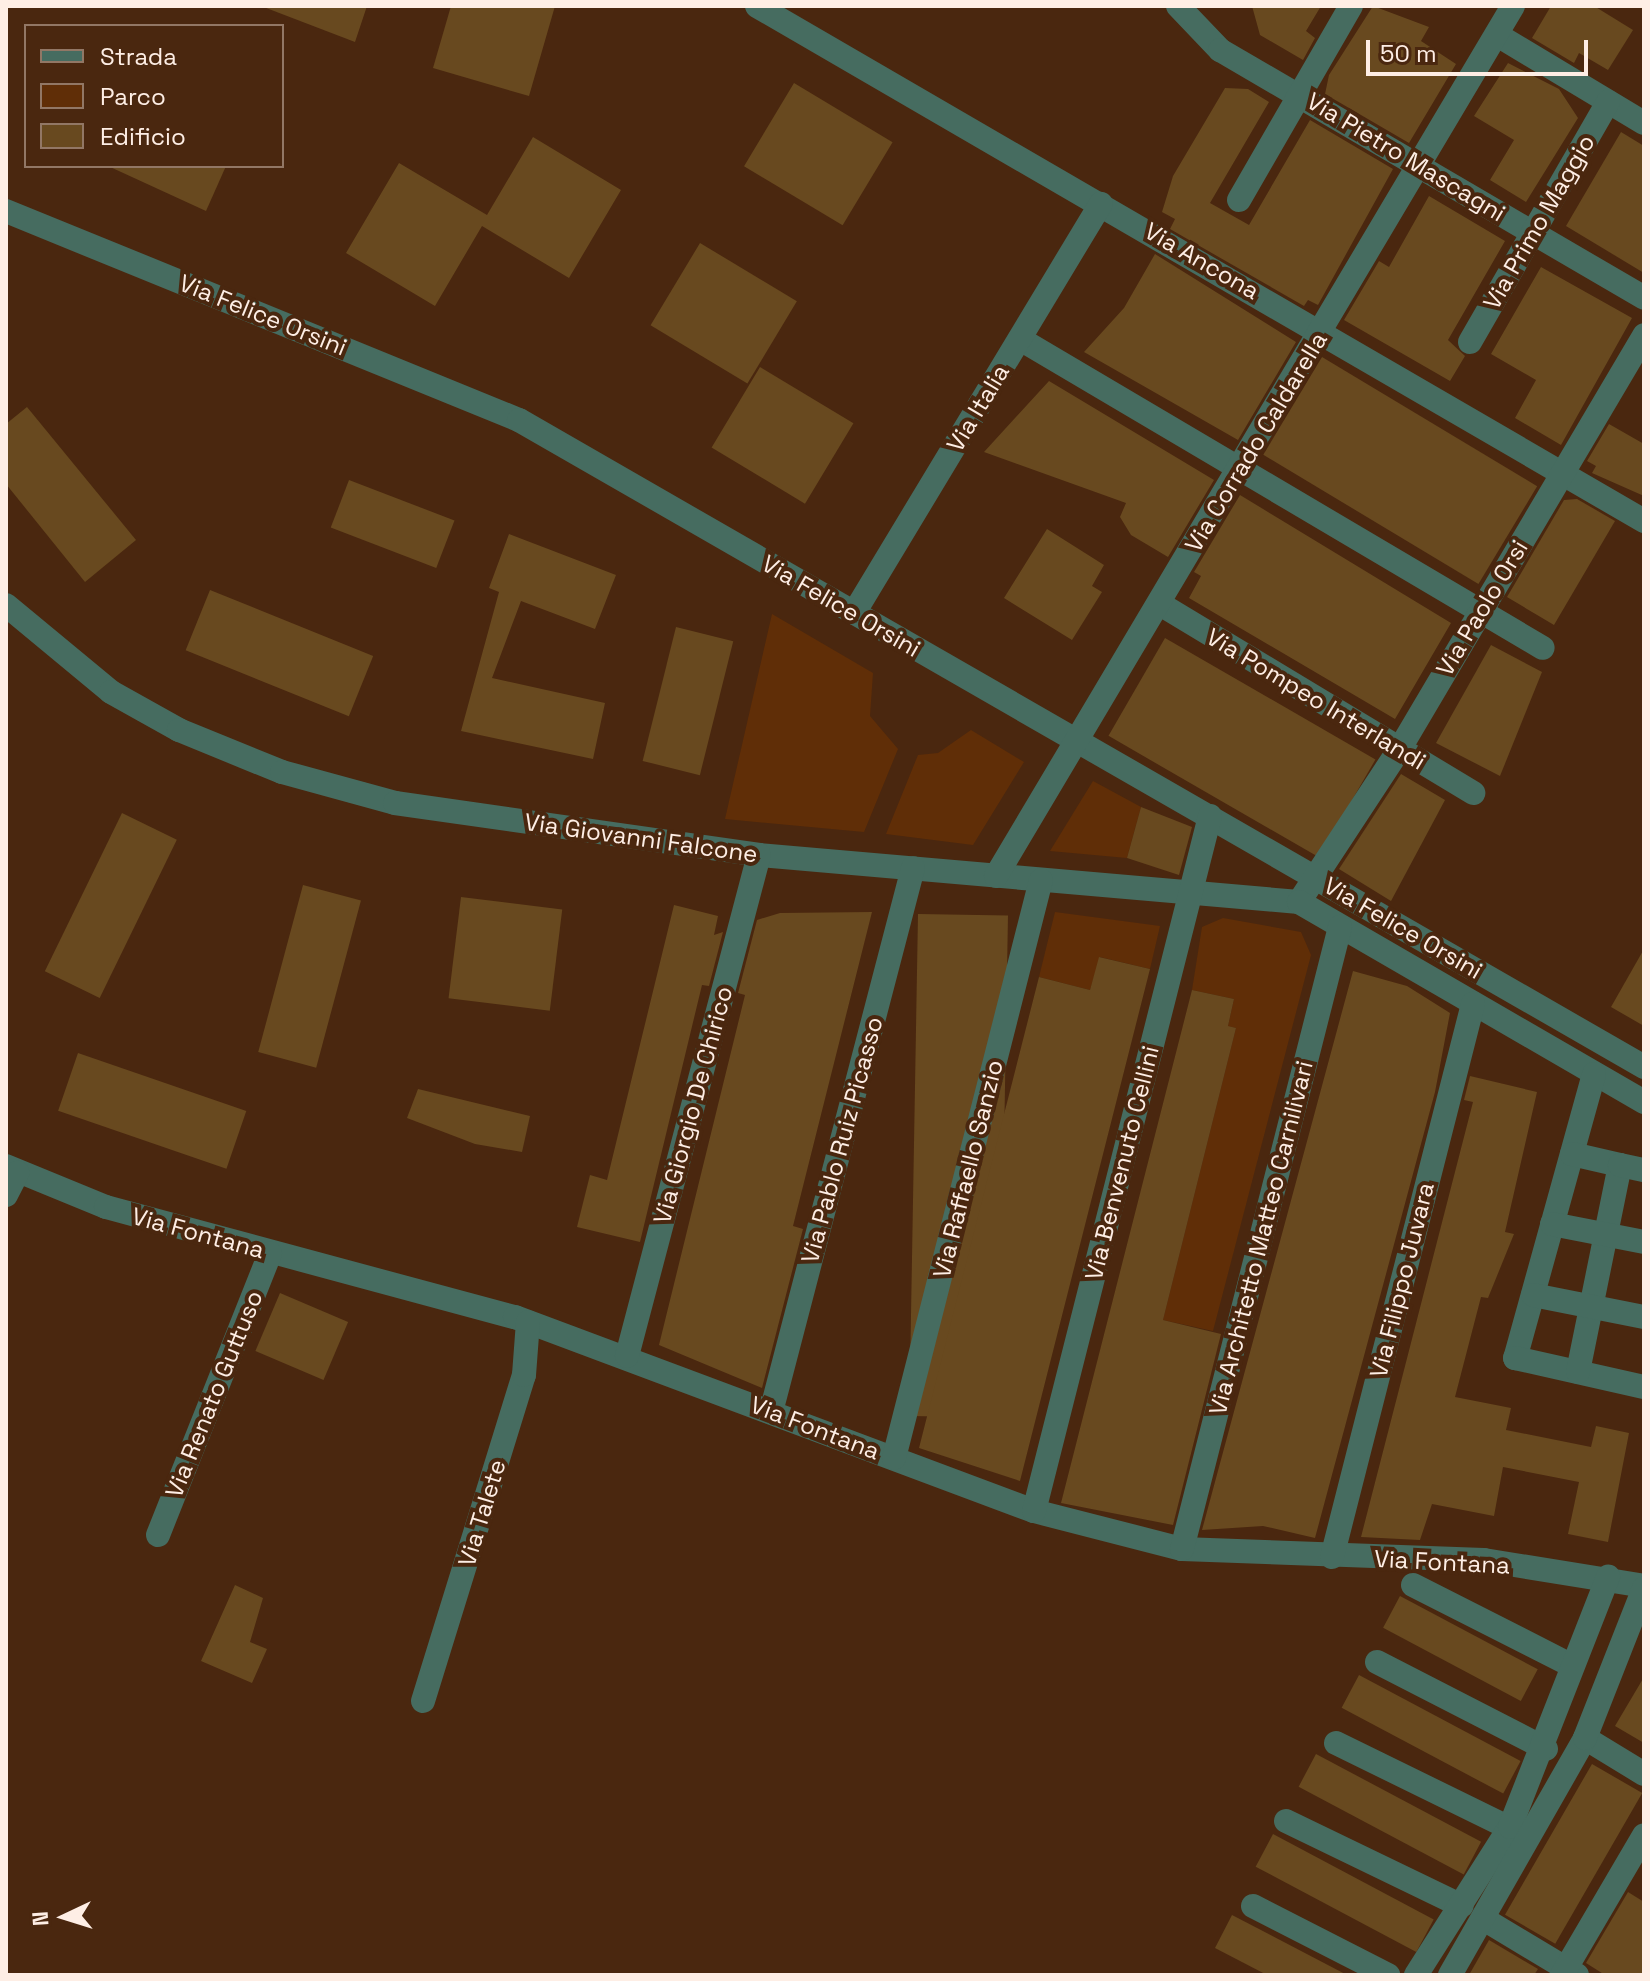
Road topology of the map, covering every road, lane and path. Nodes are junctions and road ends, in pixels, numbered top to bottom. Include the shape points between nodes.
1 (1178, 6) edge
2 (1351, 6) edge
3 (1513, 6) edge
4 (769, 9) edge
5 (1499, 36) junction
6 (1301, 93) junction
7 (1608, 102) junction
8 (1644, 123) edge
9 (1420, 165) junction
10 (1239, 200) dead end
11 (1101, 204) junction
12 (6, 211) edge
13 (1533, 234) junction
14 (1644, 298) edge
15 (1322, 330) junction
16 (1644, 335) edge
17 (1020, 339) junction
18 (1470, 342) dead end
19 (1240, 469) junction
20 (1563, 473) junction
21 (1644, 521) edge
22 (1160, 604) junction
23 (6, 605) edge
24 (1479, 612) junction
25 (854, 613) junction
26 (1543, 648) dead end
27 (1077, 743) junction
28 (1399, 750) junction
29 (1473, 793) dead end
30 (1210, 816) junction
31 (759, 855) junction
32 (913, 868) junction
33 (996, 876) junction
34 (1319, 878) junction
35 (1041, 880) junction
36 (1190, 893) junction
37 (1299, 902) junction
38 (1340, 927) junction
39 (1473, 1004) junction
40 (1644, 1067) edge
41 (1594, 1074) junction
42 (1644, 1102) edge
43 (1572, 1154) junction
44 (1632, 1167) edge
45 (12, 1170) edge
46 (6, 1195) edge
47 (1552, 1224) junction
48 (1606, 1235) junction
49 (1644, 1242) edge
50 (270, 1253) junction
51 (1533, 1295) junction
52 (1591, 1307) junction
53 (1644, 1317) edge
54 (528, 1322) junction
55 (627, 1356) junction
56 (1578, 1372) junction
57 (1644, 1387) edge
58 (771, 1412) junction
59 (894, 1458) junction
60 (1034, 1511) junction
61 (158, 1535) dead end
62 (1182, 1549) junction
63 (1332, 1557) junction
64 (1608, 1577) junction
65 (1413, 1585) dead end
66 (1644, 1587) edge
67 (1377, 1662) dead end
68 (1571, 1665) junction
69 (423, 1701) dead end
70 (1585, 1738) junction
71 (1336, 1743) dead end
72 (1546, 1749) junction
73 (1644, 1774) edge
74 (1286, 1821) dead end
75 (1520, 1832) junction
76 (1644, 1835) edge
77 (1253, 1906) dead end
78 (1462, 1906) junction
79 (1487, 1921) junction
80 (1568, 1973) edge
81 (1388, 1975) edge
82 (1416, 1975) edge
83 (1450, 1975) edge

1 - 6 street, Via Pietro Mascagni via 1220,50
2 - 6 street
3 - 5 street, Via Corrado Caldarella
4 - 11 street, Via Ancona
5 - 7 street
5 - 9 street, Via Corrado Caldarella
6 - 9 street, Via Pietro Mascagni
6 - 10 street
7 - 8 street
7 - 13 street, Via Primo Maggio
9 - 13 street, Via Pietro Mascagni
9 - 15 street, Via Corrado Caldarella
11 - 15 street, Via Ancona
11 - 17 street, Via Italia
12 - 25 street, Via Felice Orsini via 519,420
13 - 14 street, Via Pietro Mascagni
13 - 18 street, Via Primo Maggio
15 - 19 street, Via Corrado Caldarella
15 - 20 street, Via Ancona
16 - 20 street, Via Paolo Orsi
17 - 19 street
17 - 25 street, Via Italia
19 - 22 street, Via Corrado Caldarella
19 - 24 street
20 - 21 street, Via Ancona
20 - 24 street, Via Paolo Orsi
22 - 27 street, Via Corrado Caldarella
22 - 28 street, Via Pompeo Interlandi
23 - 31 street, Via Giovanni Falcone via 111,692 282,772 395,803
24 - 26 street
24 - 28 street, Via Paolo Orsi
25 - 27 street, Via Felice Orsini
27 - 30 street, Via Felice Orsini
27 - 33 street, Via Corrado Caldarella
28 - 29 street, Via Pompeo Interlandi
28 - 34 street, Via Paolo Orsi
30 - 34 street, Via Felice Orsini
30 - 36 street, Via Benvenuto Cellini
31 - 32 street, Via Giovanni Falcone
31 - 55 street, Via Giorgio De Chirico
32 - 33 street, Via Giovanni Falcone
32 - 58 street, Via Pablo Ruiz Picasso
33 - 35 street, Via Giovanni Falcone
34 - 37 street
34 - 40 street, Via Felice Orsini
35 - 36 street, Via Giovanni Falcone
35 - 59 street, Via Raffaello Sanzio
36 - 37 street, Via Giovanni Falcone
36 - 60 street, Via Benvenuto Cellini
37 - 38 street
38 - 39 street
38 - 62 street, Via Architetto Matteo Carnilivari
39 - 41 street
39 - 63 street, Via Filippo Juvara
41 - 42 street
41 - 43 street
43 - 44 street
43 - 47 street
44 - 48 street
45 - 46 street
45 - 50 street, Via Fontana via 106,1207
47 - 48 street
47 - 51 street
48 - 49 street
48 - 52 street
50 - 54 street, Via Fontana
50 - 61 street, Via Renato Guttuso
51 - 52 street
51 - 56 street via 1515,1358
52 - 53 street
52 - 56 street
54 - 55 street, Via Fontana
54 - 69 street, Via Talete via 524,1375
55 - 58 street, Via Fontana
56 - 57 street
58 - 59 street, Via Fontana
59 - 60 street, Via Fontana
60 - 62 street, Via Fontana
62 - 63 street, Via Fontana
63 - 64 street, Via Fontana via 1484,1560
64 - 66 street, Via Fontana
64 - 68 street
65 - 68 street
66 - 70 street
67 - 72 street
68 - 72 street
70 - 73 street
70 - 75 street
71 - 75 street
72 - 75 street
74 - 78 street
75 - 78 street
75 - 79 street
76 - 80 street
77 - 81 street
78 - 82 street
79 - 80 street
79 - 83 street

